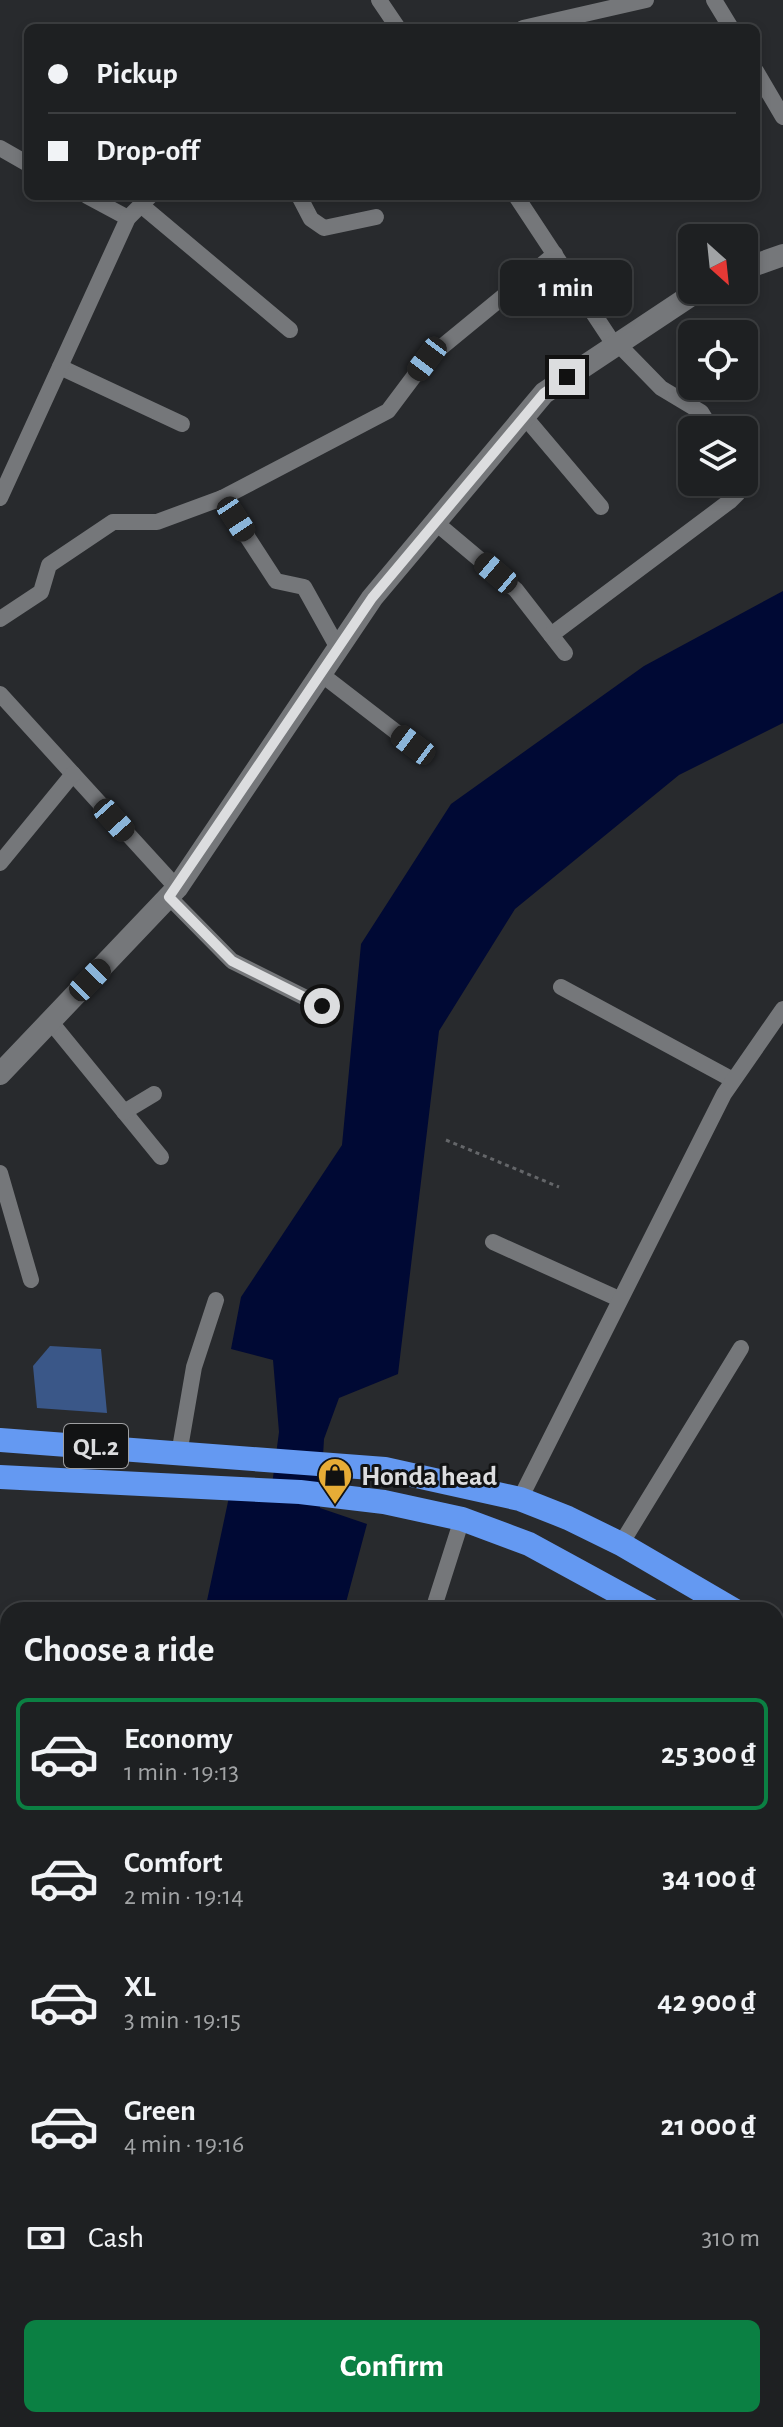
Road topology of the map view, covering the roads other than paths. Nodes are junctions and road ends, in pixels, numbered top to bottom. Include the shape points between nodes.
1 (379, 0) edge
2 (646, 0) edge
3 (714, 0) edge
4 (395, 24) edge
5 (541, 24) edge
6 (729, 24) edge
7 (760, 78) edge
8 (783, 117) edge
9 (0, 148) edge
10 (24, 162) edge
11 (94, 200) edge
12 (146, 200) edge
13 (301, 200) edge
14 (519, 200) edge
15 (376, 217) dead end
16 (128, 218) junction
17 (555, 254) junction
18 (783, 255) edge
19 (758, 264) edge
20 (678, 304) edge
21 (290, 330) dead end
22 (616, 345) junction
23 (60, 367) junction
24 (524, 416) junction
25 (703, 416) edge
26 (182, 424) dead end
27 (735, 496) edge
28 (0, 498) edge
29 (222, 498) junction
30 (601, 507) dead end
31 (435, 522) junction
32 (0, 619) edge
33 (551, 635) junction
34 (338, 648) junction
35 (565, 653) dead end
36 (321, 674) junction
37 (0, 694) edge
38 (413, 745) dead end
39 (73, 774) junction
40 (0, 863) edge
41 (173, 892) junction
42 (561, 987) dead end
43 (322, 1006) dead end
44 (783, 1009) edge
45 (50, 1021) junction
46 (0, 1074) edge
47 (733, 1080) junction
48 (154, 1094) dead end
49 (124, 1112) junction
50 (161, 1157) dead end
51 (0, 1173) edge
52 (493, 1242) dead end
53 (31, 1280) dead end
54 (619, 1299) junction
55 (216, 1300) dead end
56 (741, 1348) dead end
57 (0, 1440) edge
58 (186, 1455) junction
59 (0, 1477) edge
60 (520, 1499) junction
61 (462, 1519) junction
62 (621, 1544) junction
63 (436, 1602) edge
64 (632, 1602) edge
65 (720, 1602) edge

1 - 4 street
2 - 5 street
3 - 6 street
7 - 8 street
9 - 10 street
11 - 16 street
12 - 16 street
12 - 21 street
13 - 15 street via 311,219 324,228
14 - 17 street
16 - 23 street
17 - 22 street
17 - 29 street via 427,359 388,411
18 - 19 street
20 - 22 street
22 - 24 street via 544,393
22 - 25 street via 661,388
23 - 26 street
23 - 28 street
24 - 30 street
24 - 31 street
27 - 33 street
29 - 32 street via 157,522 113,522 49,565 41,592
29 - 34 street via 276,581 304,587
31 - 33 street via 516,590
31 - 34 street
33 - 35 street
34 - 36 street
36 - 38 street
36 - 41 street
37 - 39 street
39 - 40 street
39 - 41 street
41 - 43 street via 232,961
41 - 45 street
42 - 47 street
44 - 47 street
45 - 46 street
45 - 49 street
47 - 54 street
48 - 49 street
49 - 50 street
51 - 53 street
52 - 54 street
54 - 60 street
55 - 58 street via 194,1367
56 - 62 street
57 - 58 highway, QL.2
58 - 60 highway, QL.2 via 385,1469
59 - 61 highway, QL.2 via 300,1492
60 - 62 highway, QL.2
61 - 63 street
61 - 64 highway, QL.2 via 529,1544
62 - 65 highway, QL.2

